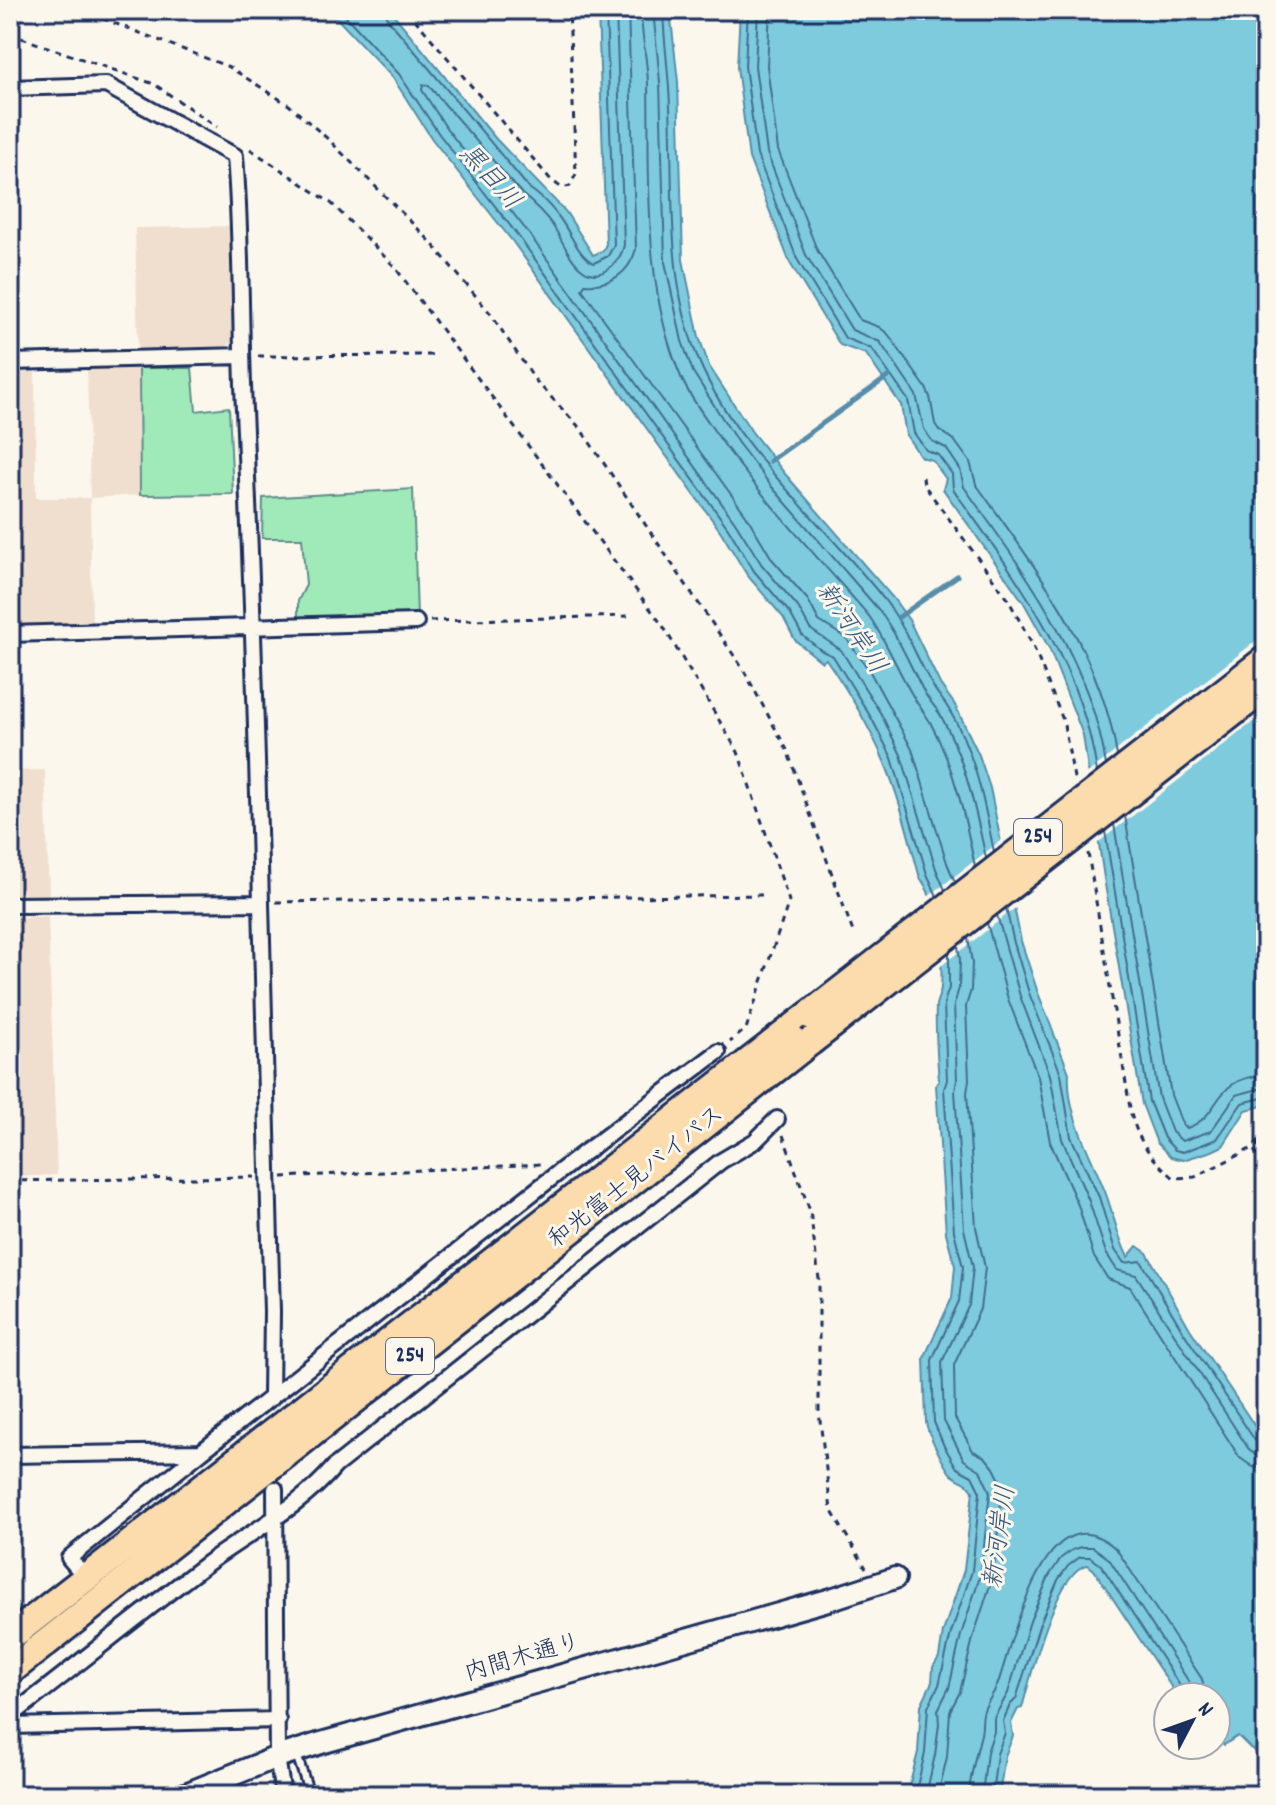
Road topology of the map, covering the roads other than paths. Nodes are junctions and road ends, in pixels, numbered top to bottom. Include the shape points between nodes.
1 (10, 88) edge
2 (242, 356) junction
3 (10, 362) edge
4 (416, 622) road end
5 (254, 628) junction
6 (10, 634) edge
7 (1266, 659) edge
8 (1266, 687) edge
9 (261, 903) junction
10 (10, 905) edge
11 (718, 1052) road end
12 (777, 1119) road end
13 (271, 1398) junction
14 (201, 1452) junction
15 (10, 1455) edge
16 (275, 1489) dead end
17 (277, 1519) junction
18 (86, 1578) junction
19 (887, 1580) road end
20 (10, 1637) edge
21 (10, 1671) edge
22 (278, 1720) junction
23 (286, 1754) junction
24 (183, 1795) edge
25 (283, 1795) edge
26 (310, 1795) edge

1 - 2 street via 106,85 235,156
2 - 3 street
2 - 5 street
4 - 5 street
5 - 6 street
5 - 9 street
7 - 18 highway, 和光富士見バイパス / 254, bridge
8 - 21 highway, 和光富士見バイパス / 254, bridge
9 - 10 street
9 - 13 street
11 - 13 street
12 - 17 street via 335,1466
13 - 14 street
14 - 15 street
14 - 18 street via 69,1558
16 - 17 street
17 - 22 street
17 - 22 street via 205,1565 12,1715 11,1726
18 - 20 highway, 和光富士見バイパス / 254
19 - 23 street, 内間木通り
22 - 23 street
23 - 24 street, 内間木通り
23 - 25 street
23 - 26 lane

